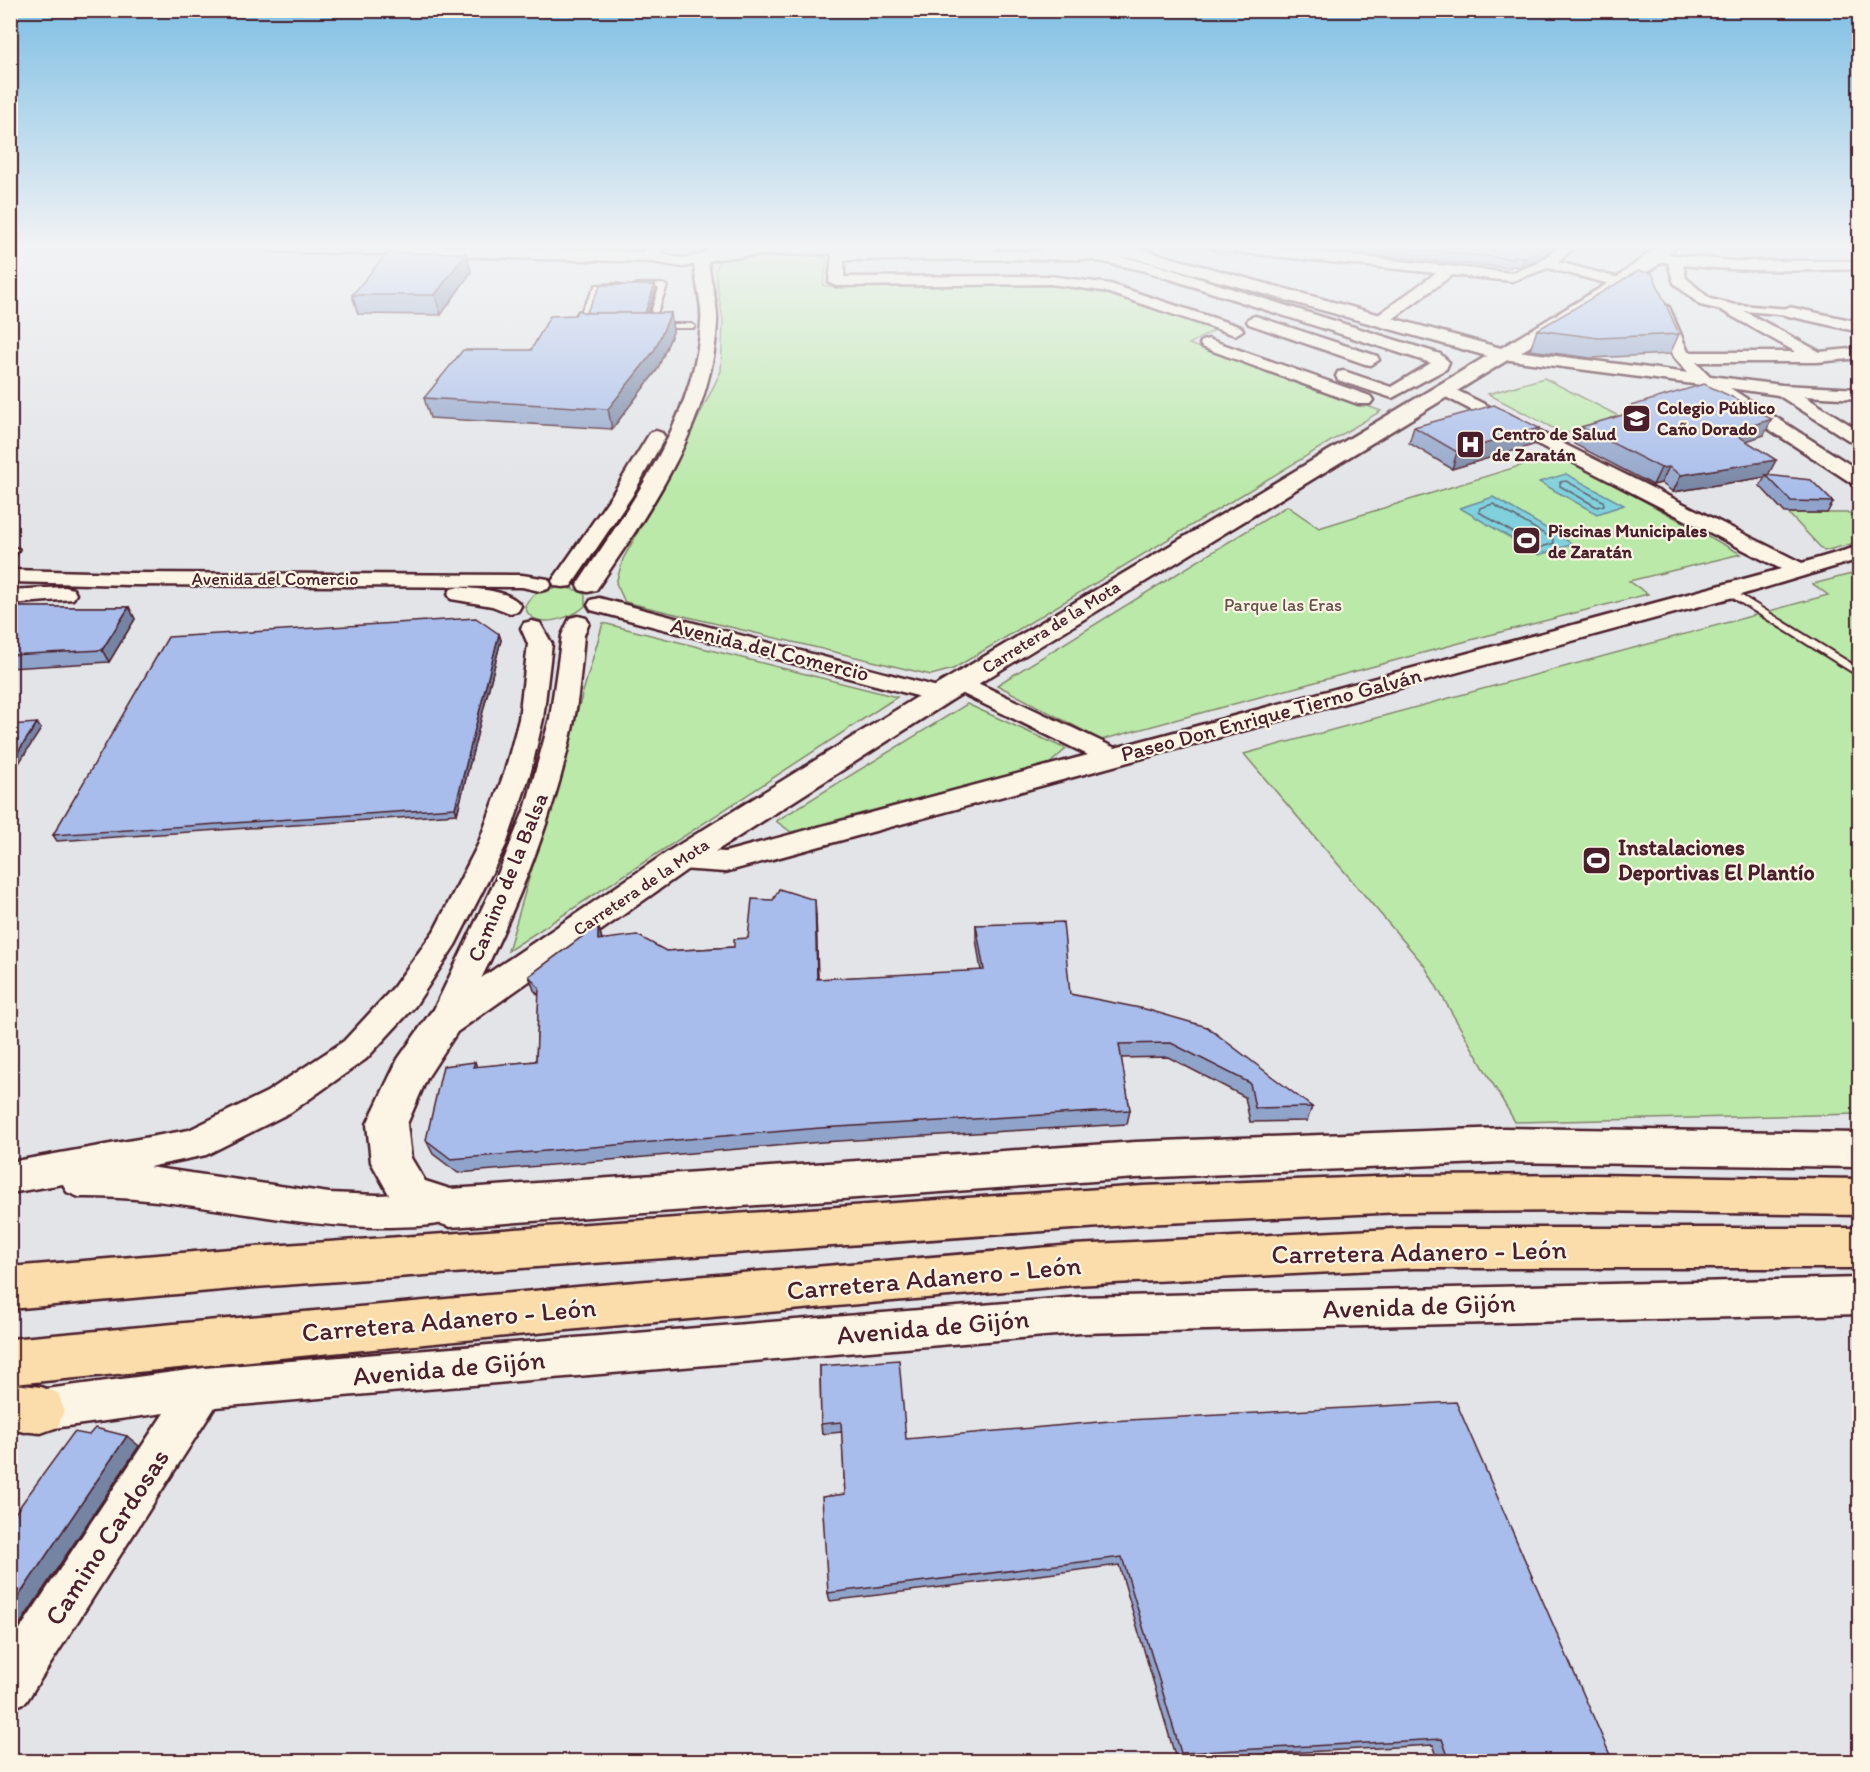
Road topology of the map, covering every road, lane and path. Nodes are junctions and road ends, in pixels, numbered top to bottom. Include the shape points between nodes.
1 (691, 329) edge
2 (708, 329) edge
3 (1231, 329) edge
4 (1238, 329) edge
5 (1278, 329) edge
6 (1345, 329) edge
7 (1408, 329) edge
8 (1544, 329) edge
9 (1670, 329) edge
10 (1765, 329) edge
11 (1235, 330) junction
12 (1395, 345) junction
13 (687, 350) dead end
14 (1860, 353) edge
15 (1502, 354) junction
16 (1682, 357) junction
17 (1817, 357) junction
18 (1371, 360) junction
19 (1344, 376) junction
20 (1705, 380) junction
21 (1327, 387) junction
22 (1444, 389) junction
23 (1782, 390) junction
24 (1860, 394) edge
25 (1404, 413) junction
26 (663, 422) dead end
27 (1834, 423) junction
28 (1779, 428) junction
29 (1860, 439) edge
30 (1860, 480) edge
31 (10, 549) edge
32 (1860, 552) edge
33 (10, 556) edge
34 (1798, 569) junction
35 (10, 576) edge
36 (563, 581) junction
37 (540, 584) junction
38 (1729, 591) junction
39 (594, 595) junction
40 (10, 597) edge
41 (510, 606) junction
42 (578, 623) junction
43 (532, 628) junction
44 (1860, 674) edge
45 (950, 689) junction
46 (1113, 757) junction
47 (680, 859) junction
48 (444, 1022) junction
49 (1860, 1150) edge
50 (10, 1180) edge
51 (1860, 1197) edge
52 (450, 1208) junction
53 (1860, 1248) edge
54 (10, 1288) edge
55 (1860, 1296) edge
56 (10, 1362) edge
57 (204, 1388) junction
58 (20, 1410) edge
59 (10, 1686) edge

1 - 13 street
2 - 39 street via 705,360 691,405
3 - 11 street
4 - 11 street
5 - 18 street
6 - 12 street
7 - 15 main road
8 - 15 main road, Carretera de la Mota
9 - 16 street
10 - 17 street
11 - 21 street via 1208,344
12 - 18 street
12 - 19 street via 1441,362 1440,365 1392,393
14 - 17 street
15 - 20 street
15 - 22 main road, Carretera de la Mota
16 - 17 street
16 - 20 street
18 - 19 street
19 - 21 street
20 - 23 street
20 - 28 street
21 - 25 street
22 - 25 main road, Carretera de la Mota
22 - 34 street
23 - 24 street
23 - 27 street
25 - 45 main road, Carretera de la Mota
26 - 36 street via 622,496
27 - 28 street
27 - 29 street
28 - 30 street
31 - 33 lane via 14,549
32 - 34 street, Paseo Don Enrique Tierno Galván
34 - 38 street, Paseo Don Enrique Tierno Galván
35 - 37 street, Avenida del Comercio via 522,580
36 - 37 street, Avenida del Comercio
36 - 39 street, Avenida del Comercio
37 - 41 street via 520,594
38 - 44 lane
38 - 46 street, Paseo Don Enrique Tierno Galván
39 - 42 street via 588,618
39 - 45 street, Avenida del Comercio via 928,690
40 - 41 street, Avenida del Comercio via 153,589 446,593 498,600
41 - 43 street via 514,620
42 - 43 street via 555,629
42 - 48 street, Camino de la Balsa via 560,730 532,825
43 - 50 street, Camino de la Balsa via 540,644 531,719 519,771 492,845 445,937 404,997 355,1050 279,1102 194,1144
45 - 46 street, Avenida del Comercio
45 - 47 main road, Carretera de la Mota
46 - 47 street, Paseo Don Enrique Tierno Galván via 725,862
47 - 48 main road, Carretera de la Mota
48 - 52 main road via 411,1070 387,1124 391,1162 411,1194
49 - 52 main road via 1492,1145 1136,1160
50 - 52 street via 115,1179 352,1211
51 - 54 highway via 1401,1194 1166,1204 267,1266
53 - 56 highway, Carretera Adanero - León via 1414,1248 1074,1265
55 - 57 street, Avenida de Gijón via 1080,1315
57 - 58 street, Avenida de Gijón
57 - 59 street, Camino Cardosas

